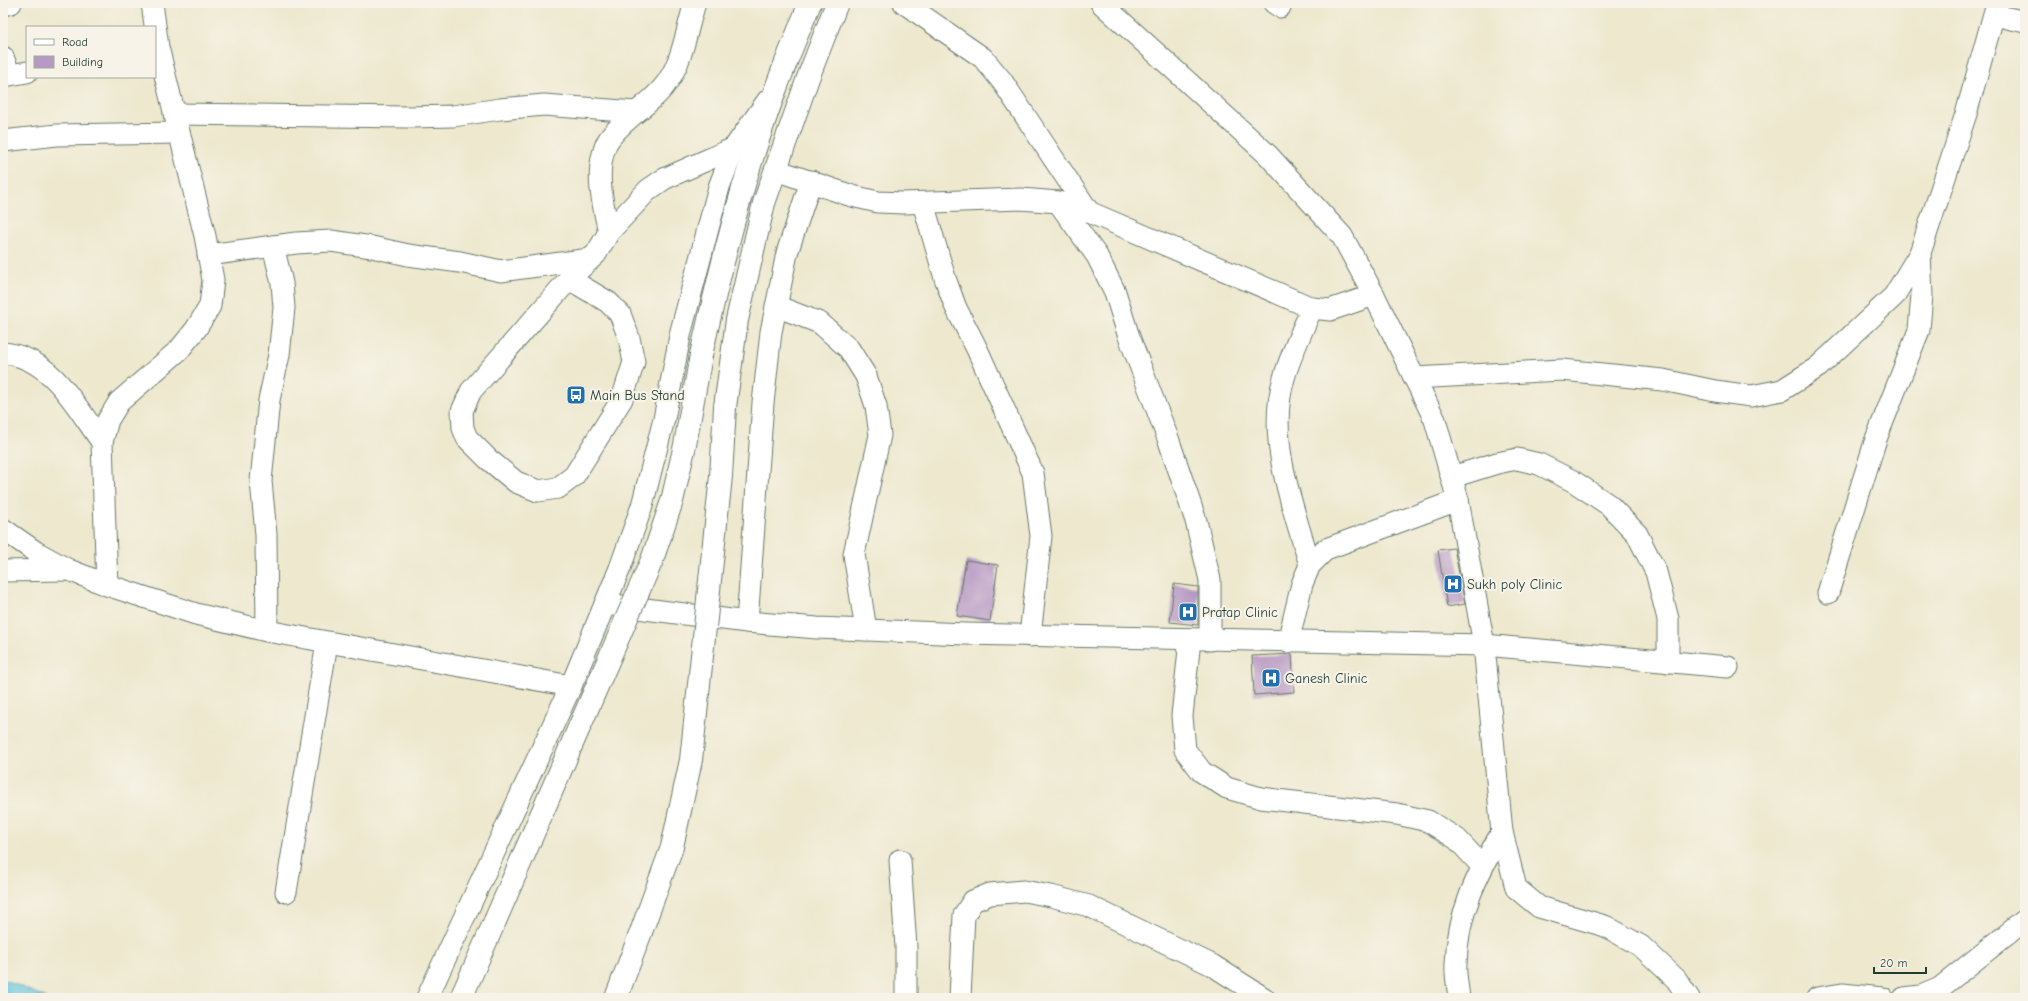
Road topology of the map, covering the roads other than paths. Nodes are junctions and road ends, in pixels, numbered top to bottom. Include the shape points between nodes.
1 (10, 3) edge
2 (152, 3) edge
3 (695, 3) edge
4 (810, 3) edge
5 (837, 3) edge
6 (904, 3) edge
7 (1101, 3) edge
8 (3, 4) edge
9 (1996, 9) edge
10 (2025, 22) edge
11 (154, 26) edge
12 (156, 47) edge
13 (3, 57) edge
14 (26, 72) edge
15 (775, 92) junction
16 (636, 112) junction
17 (177, 123) junction
18 (3, 141) edge
19 (734, 148) junction
20 (776, 170) junction
21 (811, 182) junction
22 (1058, 202) junction
23 (923, 203) junction
24 (1089, 212) junction
25 (609, 232) junction
26 (273, 246) junction
27 (1920, 253) junction
28 (208, 255) junction
29 (590, 259) junction
30 (569, 279) junction
31 (1374, 295) junction
32 (776, 306) junction
33 (1312, 308) junction
34 (3, 353) edge
35 (1414, 378) junction
36 (102, 442) junction
37 (1452, 477) junction
38 (1458, 500) junction
39 (3, 529) edge
40 (1310, 565) junction
41 (70, 570) junction
42 (3, 572) edge
43 (107, 585) junction
44 (1828, 593) dead end
45 (606, 604) junction
46 (747, 622) junction
47 (866, 630) junction
48 (267, 632) junction
49 (1030, 636) junction
50 (1190, 640) junction
51 (1210, 640) junction
52 (1288, 642) junction
53 (327, 643) junction
54 (1484, 645) junction
55 (1668, 662) junction
56 (1728, 667) dead end
57 (571, 686) junction
58 (1502, 832) junction
59 (900, 860) dead end
60 (1482, 866) junction
61 (286, 892) dead end
62 (2025, 920) edge
63 (427, 998) edge
64 (462, 998) edge
65 (616, 998) edge
66 (906, 998) edge
67 (960, 998) edge
68 (1264, 998) edge
69 (1459, 998) edge
70 (1689, 998) edge
71 (1817, 998) edge
72 (1883, 998) edge
73 (1904, 998) edge

1 - 8 street
2 - 11 street
3 - 16 street via 679,57 668,81 653,99
4 - 15 main road
5 - 20 main road
6 - 24 street via 983,58 1002,81
7 - 31 street via 1268,155 1342,236
9 - 10 street
9 - 27 street via 1966,114
12 - 17 street
13 - 14 street via 10,75
15 - 19 street
15 - 64 main road, bridge via 743,191 714,299 672,501 652,560
16 - 17 street via 544,105 500,108 453,116
16 - 25 street via 618,128 605,146 600,173 602,201
17 - 18 street
17 - 28 street
19 - 25 street via 664,179 648,190
19 - 45 street via 719,187 681,331 664,419 642,506
20 - 21 street
20 - 65 main road, bridge via 764,202 737,320 725,407 721,476 691,760 672,847
21 - 23 street via 878,202
21 - 32 street via 787,253
22 - 23 street via 1021,199
22 - 24 street
22 - 51 street via 1097,256 1115,292 1128,334 1169,441 1196,521 1210,580
23 - 49 street via 956,308 1033,473 1041,536
24 - 33 street
25 - 29 street via 600,249
26 - 28 street
26 - 29 street via 331,242 501,271
26 - 48 street via 282,283 284,308 279,355 269,400 261,481 266,534
27 - 35 street via 1894,296 1818,367 1782,390 1751,396 1715,392 1663,380 1562,370
27 - 44 street via 1922,294 1919,330 1876,439
28 - 36 street via 213,280 210,306 179,350 119,402 108,420
29 - 30 street
30 - 30 street via 471,391 462,411 462,428 467,438 516,482 538,491 558,488 574,476 622,399 634,362 620,314 608,302
31 - 33 street via 1330,310
31 - 35 street
32 - 46 street via 763,403
32 - 47 street via 820,323 849,349 866,376 876,406 880,435 854,554
33 - 40 street via 1284,379 1278,423 1284,474
34 - 36 street via 34,361 57,381
35 - 37 street via 1435,420
36 - 43 street
37 - 38 street
37 - 55 street via 1517,460 1539,464 1573,480 1609,506 1637,534 1656,572 1668,619
38 - 40 street via 1326,549
38 - 54 street
39 - 41 street via 36,552
40 - 52 street via 1302,584
41 - 42 street
41 - 43 street
43 - 48 street via 196,614
45 - 46 street
45 - 57 street
46 - 47 street
47 - 49 street
48 - 53 street
49 - 50 street
50 - 51 street
50 - 60 street via 1182,716 1185,750 1202,772 1227,788 1261,798 1397,814 1428,821 1457,839
51 - 52 street
52 - 54 street
53 - 57 street
53 - 61 street
54 - 55 street
54 - 58 street
55 - 56 street
57 - 63 street
58 - 60 street
58 - 70 street via 1516,888 1539,907 1605,926 1641,946 1676,980
59 - 66 street via 906,947
60 - 69 street via 1471,888 1458,940 1455,966
62 - 73 street via 1940,988 1921,996
67 - 68 street via 964,915 973,901 990,894 1024,891 1089,906 1212,964
71 - 72 street via 1842,994

